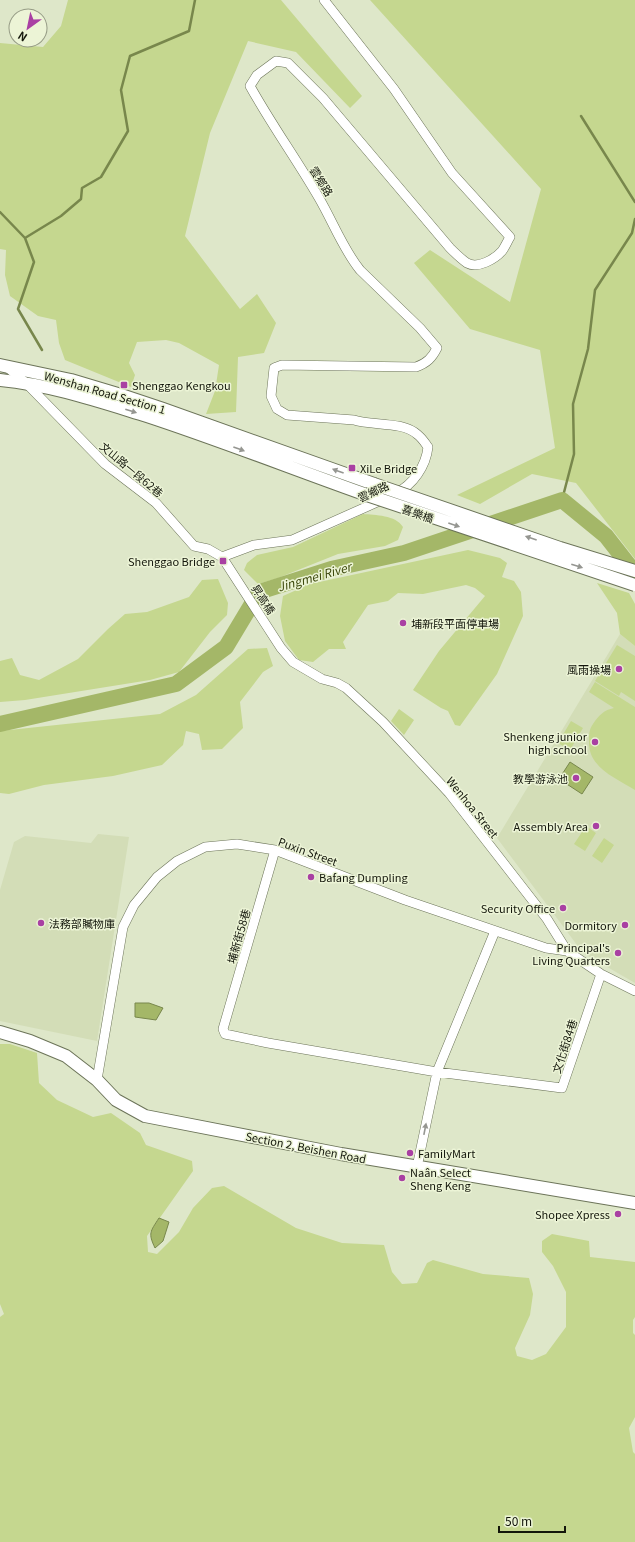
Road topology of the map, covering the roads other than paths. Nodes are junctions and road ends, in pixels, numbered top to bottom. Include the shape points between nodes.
1 (324, 0) edge
2 (1, 364) edge
3 (0, 380) edge
4 (26, 383) junction
5 (205, 430) junction
6 (224, 561) junction
7 (635, 571) edge
8 (635, 585) edge
9 (281, 648) joint
10 (275, 850) junction
11 (495, 931) junction
12 (567, 951) junction
13 (601, 974) junction
14 (635, 991) edge
15 (0, 1032) edge
16 (437, 1072) junction
17 (97, 1080) junction
18 (417, 1167) junction
19 (634, 1202) edge

1 - 6 street, 雲鄉路 via 394,90 452,174 510,237 496,256 480,263 468,263 450,248 323,98 288,63 276,61 256,75 250,86 320,199 352,260 437,348 425,364 416,367 282,365 274,368 271,396 277,409 287,415 404,427 417,434 428,447 427,457 405,489 292,540 254,545
2 - 4 street, 文山路一段62巷
2 - 5 main road, Wenshan Road Section 1 via 78,382 163,409
3 - 4 main road, Wenshan Road Section 1
4 -> 5 main road, Wenshan Road Section 1
4 - 6 street, 文山路一段62巷 via 105,464 156,503 194,546 208,549
7 -> 5 main road, 喜樂橋, bridge
5 -> 8 main road, 喜樂橋, bridge via 371,497
6 - 9 street, 昇高橋
9 - 12 street, Wenhoa Street via 293,662 322,679 346,688 383,722 449,793 547,919
10 - 11 street, Puxin Street via 395,897
10 - 16 street, 埔新街58巷 via 223,1029 225,1034
10 - 17 street, Puxin Street via 237,844 205,847 177,861 157,877 134,905 123,927
11 - 12 street, Puxin Street via 546,948
11 - 16 street
12 - 13 street, Wenhoa Street
13 - 14 street, Wenhoa Street
13 - 16 street, 文化街84巷 via 562,1088
15 - 17 main road, Section 2, Beishen Road via 66,1056
18 -> 16 street
17 - 18 main road, Section 2, Beishen Road via 116,1100 145,1116
18 - 19 main road, Section 2, Beishen Road

